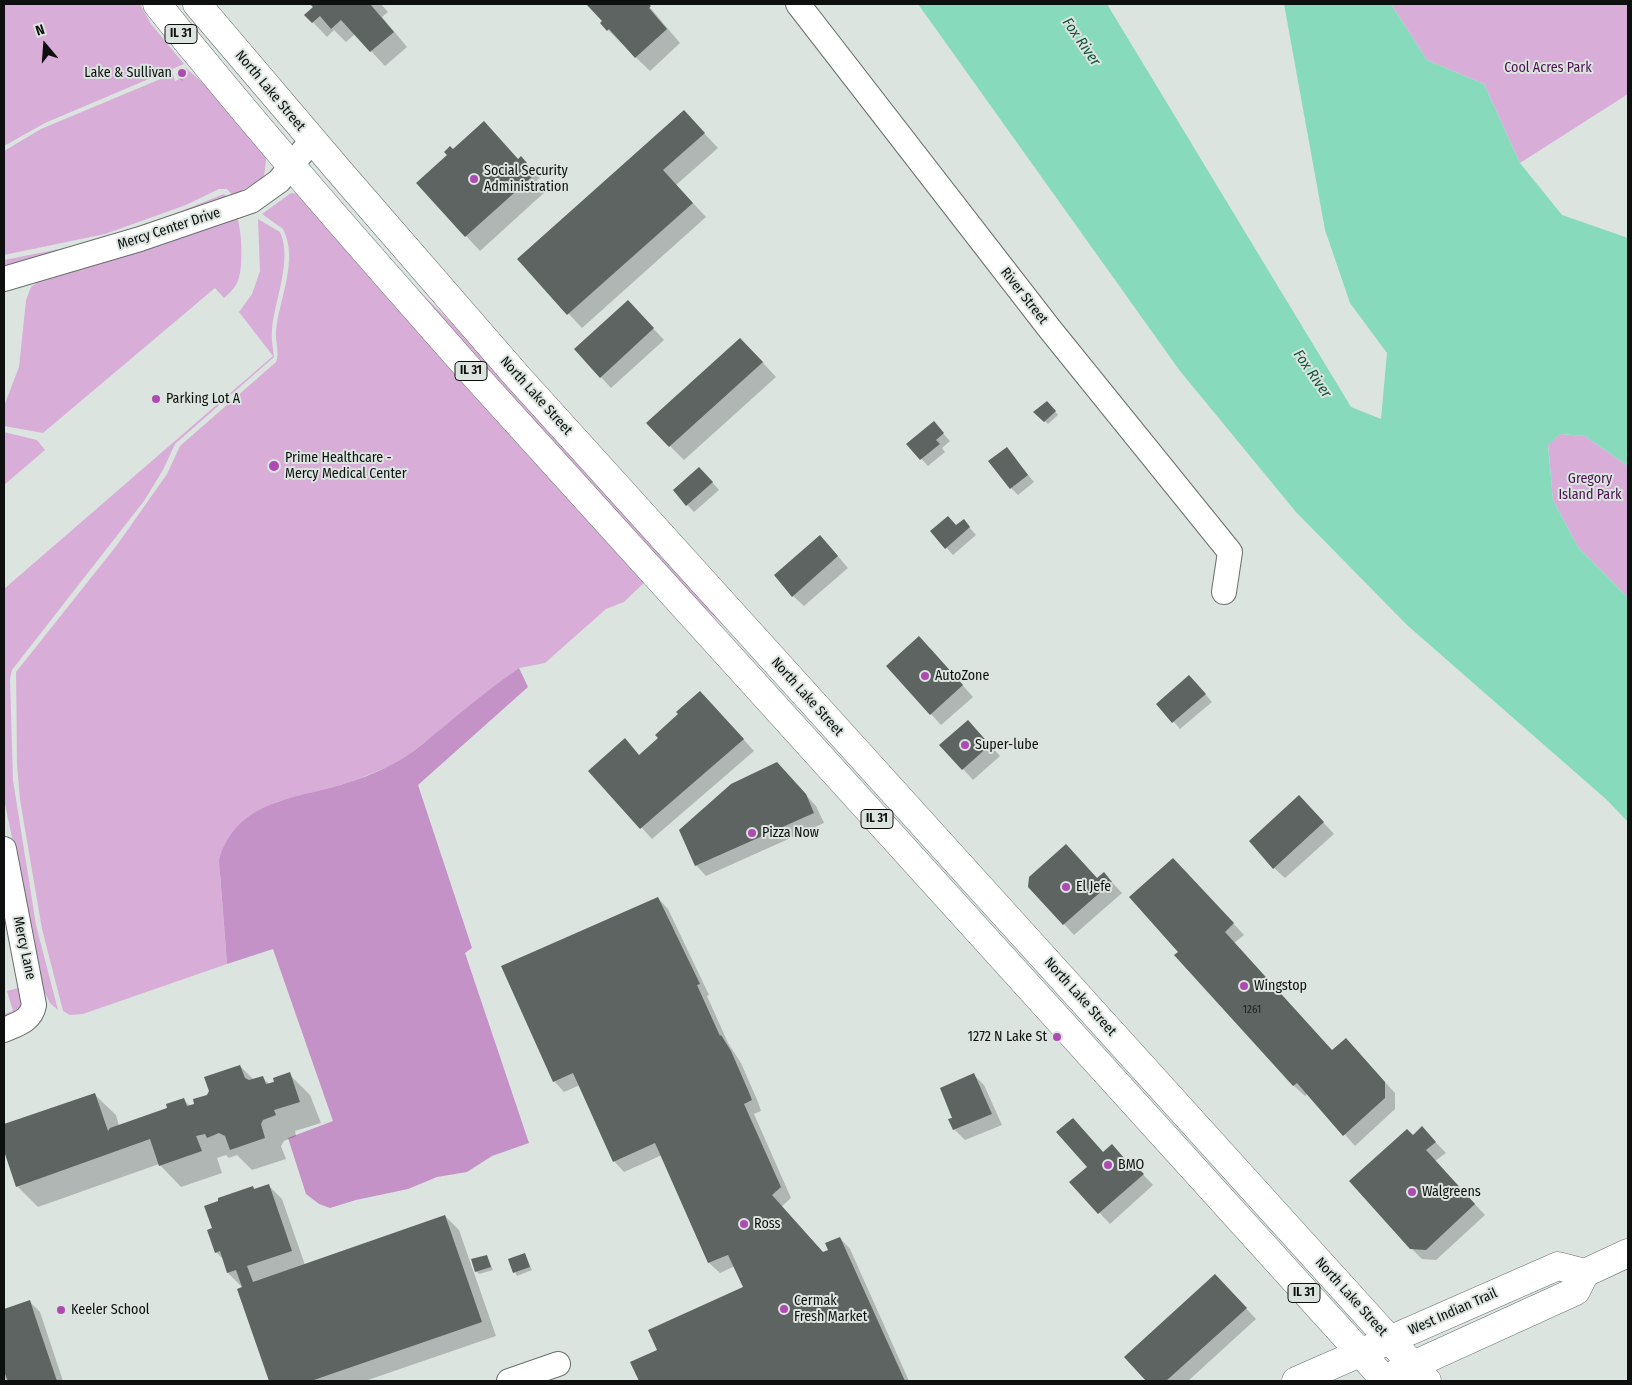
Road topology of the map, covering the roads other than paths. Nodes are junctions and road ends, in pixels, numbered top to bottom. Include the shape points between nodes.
1 (157, 4) edge
2 (197, 4) edge
3 (798, 4) edge
4 (312, 140) junction
5 (292, 164) junction
6 (4, 279) edge
7 (1224, 592) dead end
8 (4, 849) edge
9 (4, 1030) edge
10 (1628, 1253) edge
11 (1585, 1273) junction
12 (1390, 1340) junction
13 (1360, 1353) junction
14 (558, 1364) dead end
15 (1420, 1373) edge
16 (1383, 1380) edge
17 (509, 1381) edge
18 (1296, 1381) edge

1 - 5 main road, IL 31
2 - 4 main road, North Lake Street
3 - 7 street, River Street via 1049,328 1230,552
4 - 5 street, Mercy Center Drive
4 - 12 main road, North Lake Street via 516,375
5 - 6 street, Mercy Center Drive via 279,181 251,201 140,239
5 - 13 main road, IL 31 via 469,369
8 - 9 street, Mercy Lane via 34,1005 33,1013 24,1021
10 - 11 main road
11 - 12 main road, West Indian Trail via 1558,1266
11 - 15 main road via 1576,1291
12 - 13 main road, West Indian Trail
12 - 15 main road, North Lake Street
13 - 16 main road, IL 31
13 - 18 main road, West Indian Trail
14 - 17 street
15 - 16 main road

